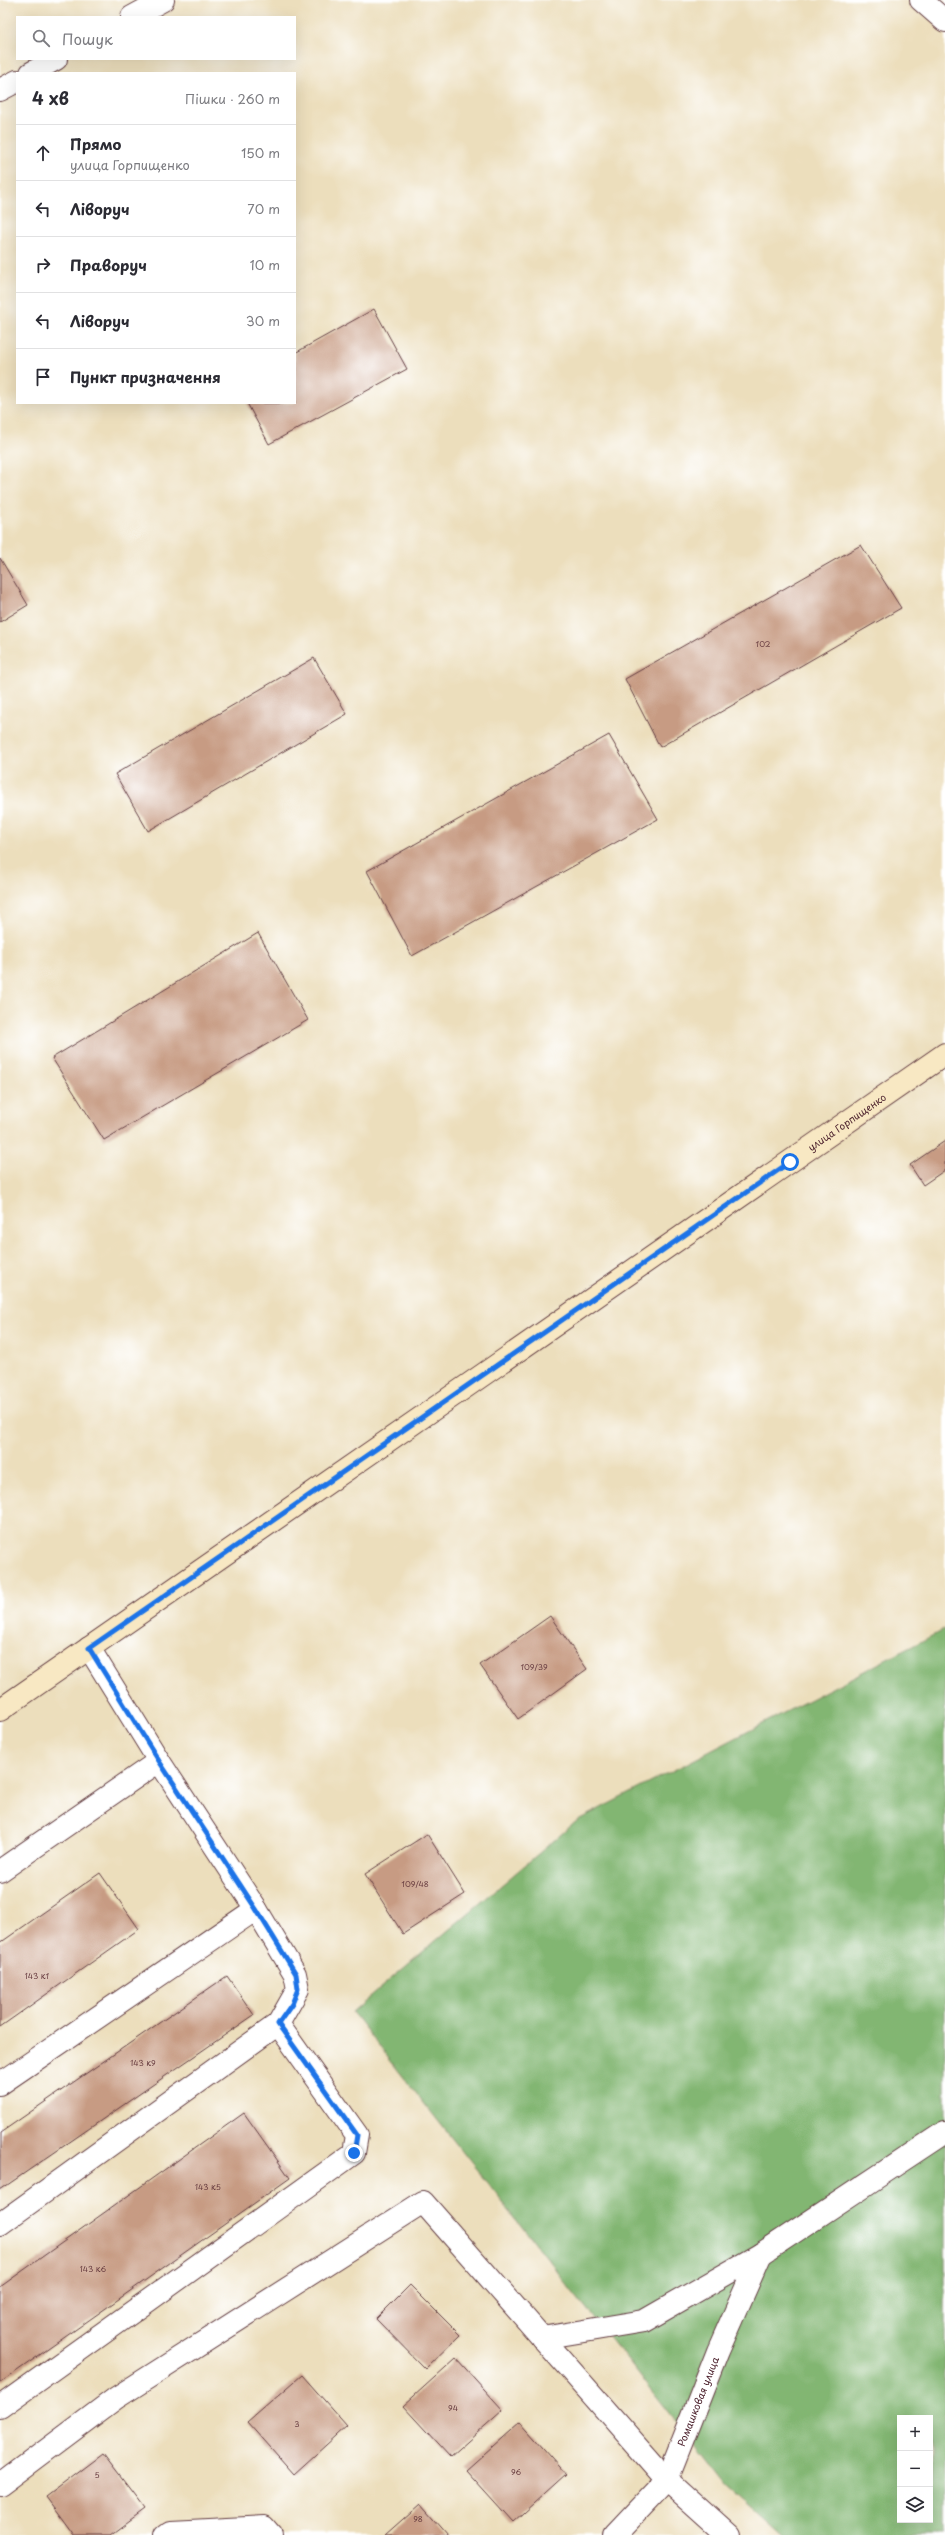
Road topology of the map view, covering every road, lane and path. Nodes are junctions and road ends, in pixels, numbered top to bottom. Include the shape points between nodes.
1 (163, 0) edge
2 (921, 0) edge
3 (134, 16) edge
4 (945, 21) edge
5 (54, 60) edge
6 (33, 72) edge
7 (16, 82) edge
8 (0, 90) edge
9 (945, 1054) edge
10 (89, 1648) junction
11 (0, 1710) edge
12 (159, 1761) junction
13 (0, 1871) edge
14 (256, 1909) junction
15 (278, 2024) junction
16 (0, 2084) edge
17 (945, 2132) edge
18 (0, 2224) edge
19 (760, 2254) junction
20 (542, 2338) junction
21 (0, 2407) edge
22 (667, 2480) junction
23 (0, 2485) edge
24 (166, 2535) edge
25 (271, 2535) edge
26 (615, 2535) edge
27 (728, 2535) edge

1 - 3 lane
2 - 4 lane
5 - 6 lane
7 - 8 lane
9 - 10 main road, улица Горпищенко
10 - 11 main road, улица Горпищенко
10 - 12 lane
12 - 13 lane
12 - 14 lane
14 - 15 lane via 296,1974 298,1989 292,2004
14 - 16 lane
15 - 18 lane
15 - 21 lane via 357,2135 354,2153
17 - 19 lane
19 - 20 lane via 644,2321
19 - 22 lane, Ромашковая улица
20 - 22 lane
20 - 23 lane via 423,2202 116,2398
22 - 26 lane, Ромашковая улица
22 - 27 lane
24 - 25 lane via 170,2532 264,2527

